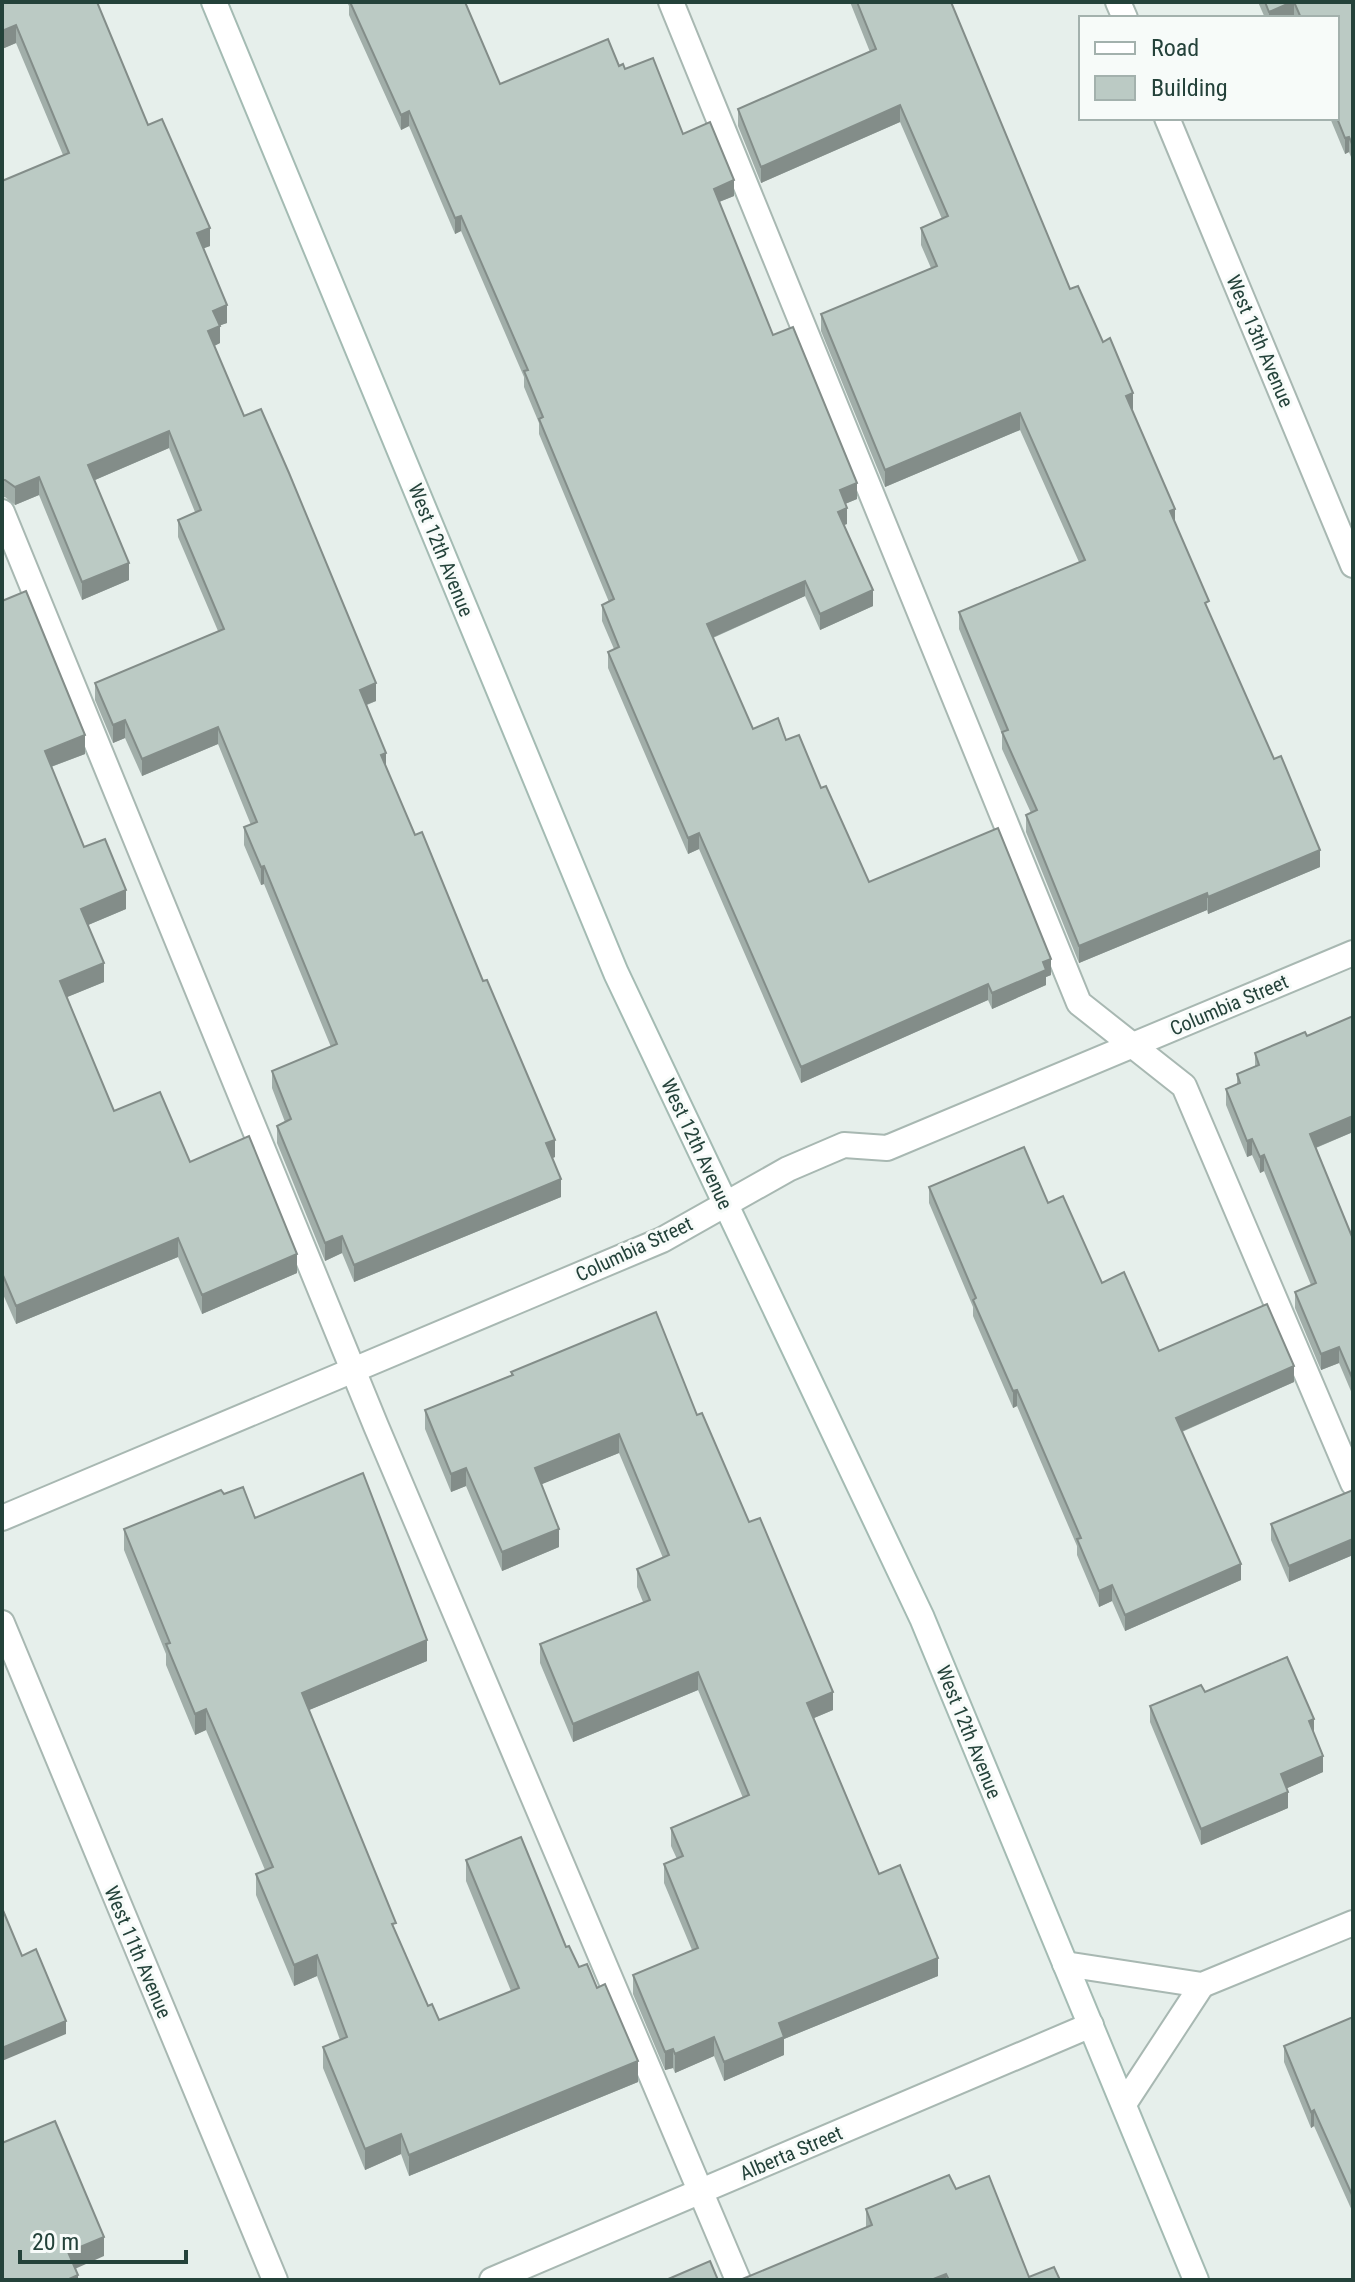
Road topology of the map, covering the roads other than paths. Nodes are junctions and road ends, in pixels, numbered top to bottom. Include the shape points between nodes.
1 (214, 2) edge
2 (671, 2) edge
3 (1168, 120) edge
4 (2, 512) edge
5 (1353, 565) edge
6 (1353, 953) edge
7 (1132, 1046) junction
8 (726, 1204) junction
9 (354, 1369) junction
10 (1353, 1483) edge
11 (2, 1518) edge
12 (2, 1623) edge
13 (1353, 1923) edge
14 (1065, 1964) junction
15 (1202, 1985) junction
16 (1091, 2025) junction
17 (1124, 2104) junction
18 (701, 2191) junction
19 (275, 2280) edge
20 (492, 2280) edge
21 (738, 2280) edge
22 (1196, 2280) edge

1 - 8 street, West 12th Avenue via 616,973
2 - 7 street via 1079,1003
3 - 5 street, West 13th Avenue
4 - 9 street
6 - 7 street, Columbia Street
7 - 8 street, Columbia Street via 887,1148 844,1145
7 - 10 street via 1184,1086
8 - 9 street, Columbia Street via 662,1240
8 - 14 street, West 12th Avenue via 922,1618
9 - 11 street, Columbia Street
9 - 18 street
12 - 19 street, West 11th Avenue
13 - 15 street
14 - 15 street
14 - 16 street, West 12th Avenue
15 - 17 street
16 - 17 street, West 12th Avenue
16 - 18 street, Alberta Street
17 - 22 street, West 12th Avenue
18 - 20 street, Alberta Street
18 - 21 street

